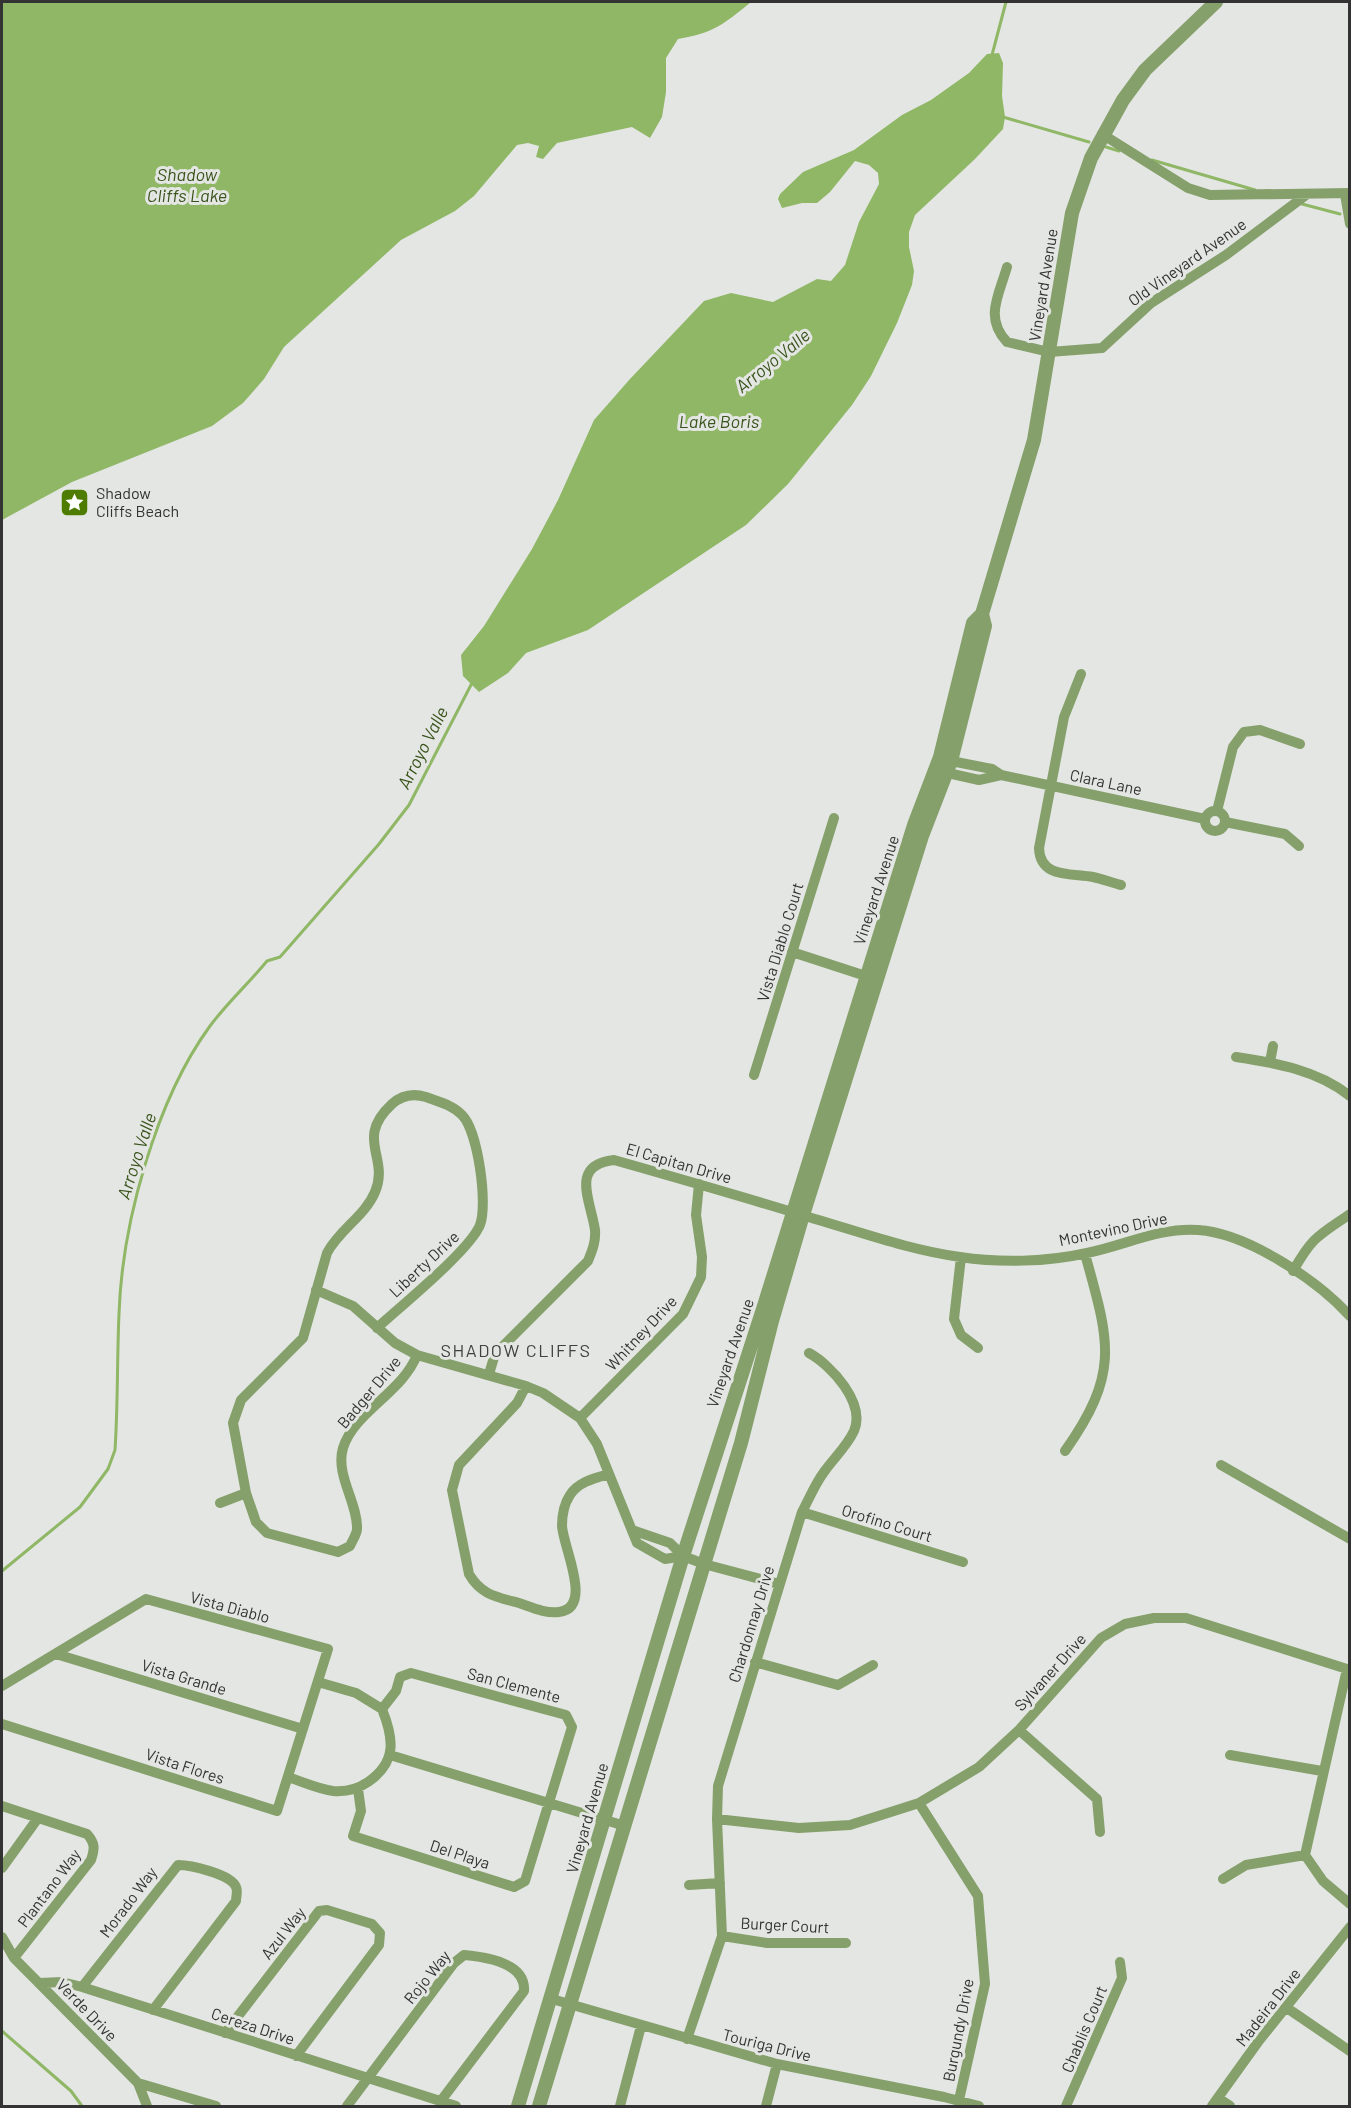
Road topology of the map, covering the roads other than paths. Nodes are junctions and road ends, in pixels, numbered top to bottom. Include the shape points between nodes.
1 (1216, 2) edge
2 (1102, 134) junction
3 (1347, 193) edge
4 (1306, 195) junction
5 (1350, 224) edge
6 (1007, 267) dead end
7 (1049, 352) junction
8 (1081, 674) dead end
9 (1300, 744) dead end
10 (944, 768) junction
11 (1051, 785) junction
12 (1217, 811) junction
13 (834, 818) dead end
14 (1205, 819) junction
15 (1225, 822) junction
16 (1299, 846) dead end
17 (1120, 885) dead end
18 (792, 952) junction
19 (871, 978) junction
20 (1273, 1046) dead end
21 (1236, 1057) dead end
22 (1269, 1062) junction
23 (754, 1075) dead end
24 (1350, 1096) edge
25 (699, 1184) junction
26 (798, 1214) junction
27 (1350, 1214) edge
28 (1085, 1254) junction
29 (961, 1257) junction
30 (1293, 1271) junction
31 (316, 1290) junction
32 (1350, 1316) edge
33 (377, 1328) junction
34 (978, 1348) dead end
35 (809, 1353) dead end
36 (417, 1355) junction
37 (489, 1374) junction
38 (526, 1386) junction
39 (580, 1418) junction
40 (1065, 1451) dead end
41 (1221, 1465) dead end
42 (609, 1474) junction
43 (246, 1493) junction
44 (220, 1503) dead end
45 (802, 1512) junction
46 (632, 1530) junction
47 (1350, 1539) edge
48 (683, 1556) junction
49 (963, 1562) dead end
50 (704, 1564) junction
51 (779, 1584) junction
52 (56, 1654) junction
53 (755, 1662) junction
54 (873, 1665) dead end
55 (318, 1682) junction
56 (2, 1686) edge
57 (382, 1709) junction
58 (2, 1725) edge
59 (303, 1729) junction
60 (1019, 1730) junction
61 (390, 1755) junction
62 (1230, 1755) dead end
63 (1322, 1771) junction
64 (288, 1778) junction
65 (358, 1789) junction
66 (920, 1803) junction
67 (548, 1804) junction
68 (2, 1806) edge
69 (38, 1818) junction
70 (717, 1819) junction
71 (603, 1820) junction
72 (625, 1826) junction
73 (1100, 1832) dead end
74 (1305, 1855) junction
75 (2, 1868) edge
76 (1223, 1879) dead end
77 (720, 1882) junction
78 (689, 1885) dead end
79 (1350, 1904) edge
80 (1350, 1927) edge
81 (722, 1936) junction
82 (2, 1937) edge
83 (846, 1943) dead end
84 (14, 1958) junction
85 (1120, 1962) dead end
86 (40, 1983) junction
87 (81, 1988) junction
88 (552, 1999) junction
89 (571, 2005) junction
90 (1287, 2008) junction
91 (153, 2010) junction
92 (641, 2026) junction
93 (225, 2033) junction
94 (687, 2039) junction
95 (1350, 2051) edge
96 (296, 2056) junction
97 (777, 2064) junction
98 (367, 2079) junction
99 (138, 2083) junction
100 (959, 2100) junction
101 (440, 2102) junction
102 (1215, 2102) edge
103 (147, 2106) edge
104 (216, 2106) edge
105 (347, 2106) edge
106 (456, 2106) edge
107 (518, 2106) edge
108 (539, 2106) edge
109 (620, 2106) edge
110 (766, 2106) edge
111 (979, 2106) edge
112 (1066, 2106) edge
113 (1230, 2106) edge

1 - 2 street, Vineyard Avenue via 1145,70
2 - 4 street via 1188,188 1210,195
2 - 7 street, Vineyard Avenue via 1072,213
3 - 4 street
3 - 5 street
4 - 7 street, Old Vineyard Avenue via 1226,255 1151,303 1102,348
6 - 7 street, Old Vineyard Avenue via 994,324 1008,342
7 - 10 street, Vineyard Avenue via 1034,440 982,614 973,623
8 - 11 street via 1064,717
9 - 12 street via 1260,730 1244,732 1233,747
10 - 11 street, Clara Lane via 979,780 1001,775
10 - 19 street, Vineyard Avenue via 914,825
11 - 14 street, Clara Lane
11 - 17 street via 1039,848 1043,864 1054,872
12 - 14 street via 1210,812
12 - 15 street via 1223,814
13 - 18 street, Vista Diablo Court
14 - 15 street via 1207,827 1214,831
15 - 16 street via 1286,834
18 - 19 street
18 - 23 street, Vista Diablo Court
19 - 26 street, Vineyard Avenue
20 - 22 street
21 - 22 street
22 - 24 street via 1306,1072
25 - 26 street, El Capitan Drive
25 - 37 street, El Capitan Drive via 614,1160 591,1167 585,1180 595,1245 588,1262 495,1354
25 - 39 street, Whitney Drive via 696,1215 701,1267 694,1295 683,1314
26 - 29 street, Montevino Drive via 901,1245
26 - 48 street, Vineyard Avenue
26 - 50 street, Vineyard Avenue via 741,1443
27 - 30 street via 1320,1232
28 - 29 street, Montevino Drive via 1016,1260
28 - 30 street, Montevino Drive via 1158,1234 1196,1230 1219,1233 1252,1246
28 - 40 street via 1107,1344 1105,1375 1082,1428
29 - 34 street via 954,1319 961,1335
30 - 32 street, Montevino Drive
31 - 33 street via 353,1306
31 - 33 street, Liberty Drive via 333,1241 375,1193 380,1174 372,1137 375,1126 392,1104 404,1096 417,1095 454,1107 465,1117 481,1175 484,1210 479,1226 471,1241
31 - 43 street, Badger Drive via 303,1338 241,1400 233,1423
33 - 36 street
35 - 45 street, Chardonnay Drive via 827,1363 844,1385 854,1405 855,1429 822,1474
36 - 37 street
36 - 43 street, Badger Drive via 397,1387 351,1432 343,1449 342,1466 357,1530 350,1546 338,1552 267,1533 256,1522
37 - 38 street
38 - 39 street
38 - 42 street via 517,1403 459,1465 454,1478 452,1490 474,1583 484,1593 549,1612 561,1612 571,1606 577,1593 562,1528 563,1509 570,1493 586,1481
39 - 42 street via 597,1444
41 - 47 street
42 - 46 street
43 - 44 street
45 - 49 street, Orofino Court
45 - 51 street, Chardonnay Drive
46 - 48 street via 670,1543
46 - 48 street via 637,1543 648,1551 665,1559
48 - 50 street
48 - 71 street, Vineyard Avenue
50 - 51 street
50 - 72 street, Vineyard Avenue
51 - 53 street, Chardonnay Drive
52 - 55 street, Vista Diablo via 146,1599 328,1649
52 - 56 street
52 - 59 street, Vista Grande
53 - 54 street via 838,1685
53 - 70 street, Chardonnay Drive via 718,1786
55 - 57 street via 356,1693
55 - 59 street, Vista Diablo
57 - 61 street via 391,1735
57 - 67 street, San Clemente via 396,1691 400,1677 411,1673 566,1715 572,1727
58 - 64 street, Vista Flores via 277,1812
59 - 64 street, Vista Flores
60 - 63 street, Sylvaner Drive via 1101,1638 1125,1624 1154,1618 1186,1618 1347,1669
60 - 66 street, Sylvaner Drive via 979,1767
60 - 73 street via 1097,1798
61 - 65 street via 385,1767
61 - 67 street
62 - 63 street
63 - 74 street, Sylvaner Drive
64 - 65 street via 333,1791
65 - 67 street, Del Playa via 361,1811 353,1836 514,1887 525,1881
66 - 70 street, Sylvaner Drive via 850,1825 799,1828
66 - 100 street, Burgundy Drive via 978,1896 985,1984
67 - 71 street
68 - 69 street
69 - 75 street
69 - 84 street, Plantano Way via 87,1834 95,1850
70 - 77 street, Chardonnay Drive
71 - 72 street
71 - 88 street, Vineyard Avenue
72 - 89 street, Vineyard Avenue
74 - 76 street via 1246,1865
74 - 79 street via 1323,1881
77 - 78 street
77 - 81 street, Chardonnay Drive
80 - 90 street, Madeira Drive
81 - 83 street, Burger Court via 767,1942
81 - 94 street
82 - 84 street, Verde Drive
84 - 86 street, Verde Drive
85 - 112 street, Chablis Court via 1122,1978
86 - 87 street, Cereza Drive via 62,1982
86 - 99 street, Verde Drive
87 - 91 street, Cereza Drive
87 - 91 street, Morado Way via 178,1865 231,1879 237,1888 236,1901
88 - 89 street, Touriga Drive
88 - 107 street, Vineyard Avenue
89 - 92 street, Touriga Drive
89 - 108 street, Vineyard Avenue
90 - 95 street
90 - 102 street, Madeira Drive
91 - 93 street, Cereza Drive
92 - 94 street, Touriga Drive
92 - 109 street
93 - 96 street, Cereza Drive
93 - 96 street, Azul Way via 319,1911 372,1924 380,1933 379,1945
94 - 97 street, Touriga Drive
96 - 98 street, Cereza Drive
97 - 100 street, Touriga Drive
97 - 110 street
98 - 101 street, Cereza Drive
98 - 101 street, Rojo Way via 464,1955 518,1970 525,1979 524,1991
98 - 105 street, Rojo Way
99 - 103 street, Verde Drive
99 - 104 street
100 - 111 street, Touriga Drive
101 - 106 street, Cereza Drive
102 - 113 street

